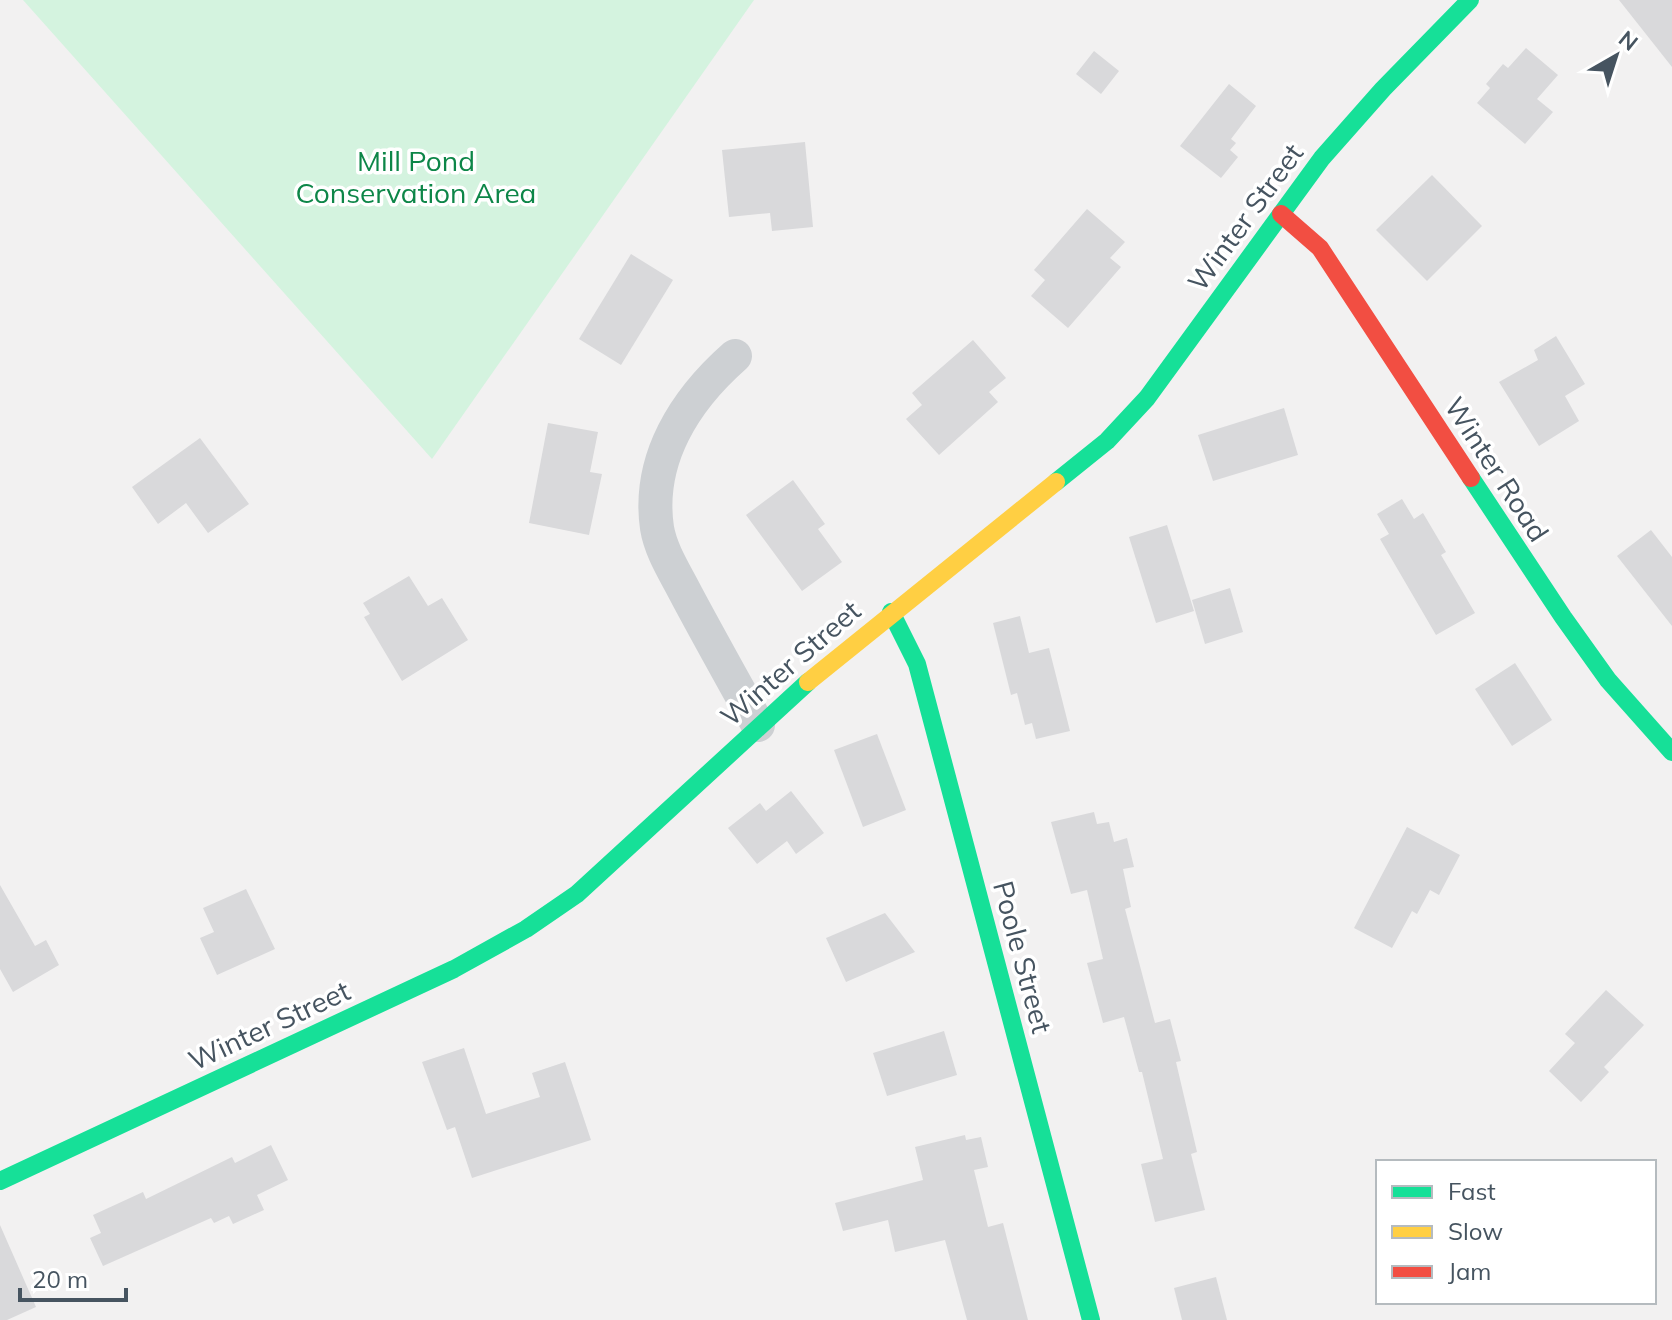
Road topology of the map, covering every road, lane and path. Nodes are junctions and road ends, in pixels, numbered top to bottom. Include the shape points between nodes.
1 (1470, 0) edge
2 (1281, 214) junction
3 (735, 356) dead end
4 (891, 612) junction
5 (758, 725) junction
6 (1672, 752) edge
7 (0, 1181) edge
8 (1091, 1320) edge

1 - 2 street, Winter Street via 1350,125
2 - 4 street, Winter Street via 1127,422
2 - 6 street, Winter Road via 1320,248 1563,617 1615,689
3 - 5 street via 709,379 674,428 657,488 657,528 669,561
4 - 5 street, Winter Street
4 - 8 street, Poole Street via 917,664
5 - 7 street, Winter Street via 594,880 526,929 413,988

